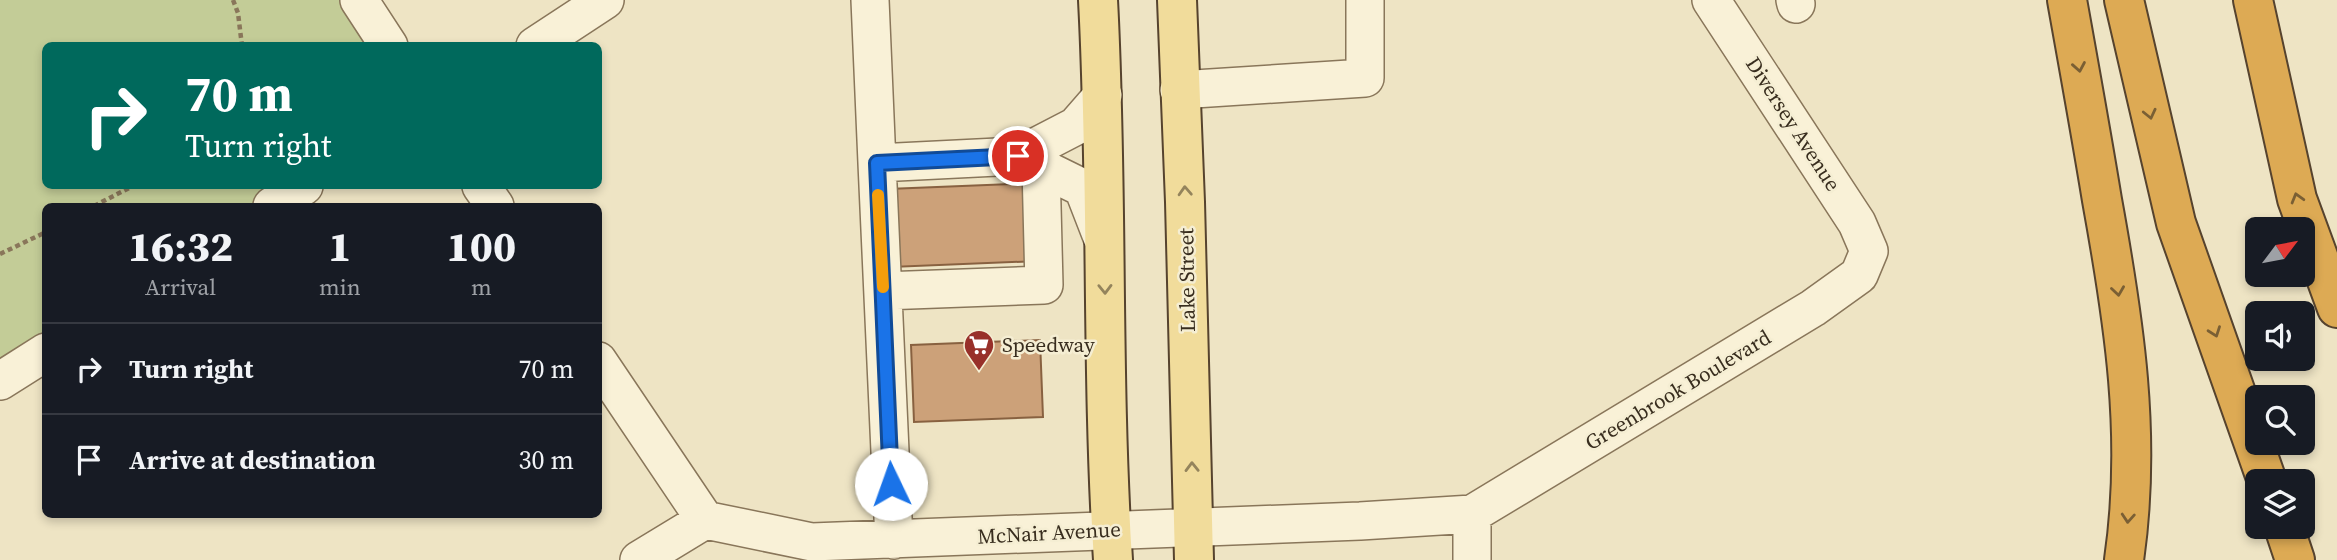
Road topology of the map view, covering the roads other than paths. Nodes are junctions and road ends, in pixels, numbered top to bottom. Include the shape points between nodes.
1 (359, 0) edge
2 (605, 0) edge
3 (870, 0) edge
4 (1098, 0) edge
5 (1177, 0) edge
6 (1365, 0) edge
7 (1711, 0) edge
8 (2067, 0) edge
9 (2124, 0) edge
10 (2253, 0) edge
11 (386, 42) edge
12 (541, 42) edge
13 (1180, 90) junction
14 (1103, 95) junction
15 (1029, 162) junction
16 (877, 163) junction
17 (299, 189) edge
18 (277, 203) edge
19 (1104, 244) junction
20 (1869, 251) joint
21 (883, 290) junction
22 (2337, 308) edge
23 (42, 355) edge
24 (602, 367) edge
25 (0, 382) edge
26 (2263, 469) edge
27 (705, 520) junction
28 (2288, 539) edge
29 (894, 540) junction
30 (1194, 543) edge
31 (1475, 543) edge
32 (1112, 545) edge
33 (639, 560) edge
34 (2123, 560) edge
35 (2295, 560) edge

1 - 11 street
2 - 12 street
3 - 16 street
4 - 14 main road
5 - 13 main road, Lake Street
6 - 13 street via 1365,78
7 - 20 street, Diversey Avenue via 1857,223
8 -> 34 highway via 2129,376 2132,463
9 -> 26 highway via 2176,223
22 -> 10 highway via 2297,199
30 -> 13 main road, Lake Street
14 - 15 street via 1076,126
14 - 19 main road
15 - 16 street
15 - 19 street via 1083,188
15 - 21 street via 1044,285
16 - 21 street
17 - 18 street
19 -> 32 main road
20 - 31 street, Greenbrook Boulevard via 1859,275
21 - 29 street
23 - 25 street
24 - 27 street
27 - 29 street, McNair Avenue via 812,542
27 - 33 street
28 - 35 highway
29 - 32 street, McNair Avenue
30 - 31 street, McNair Avenue via 1360,521
30 - 32 street, McNair Avenue

